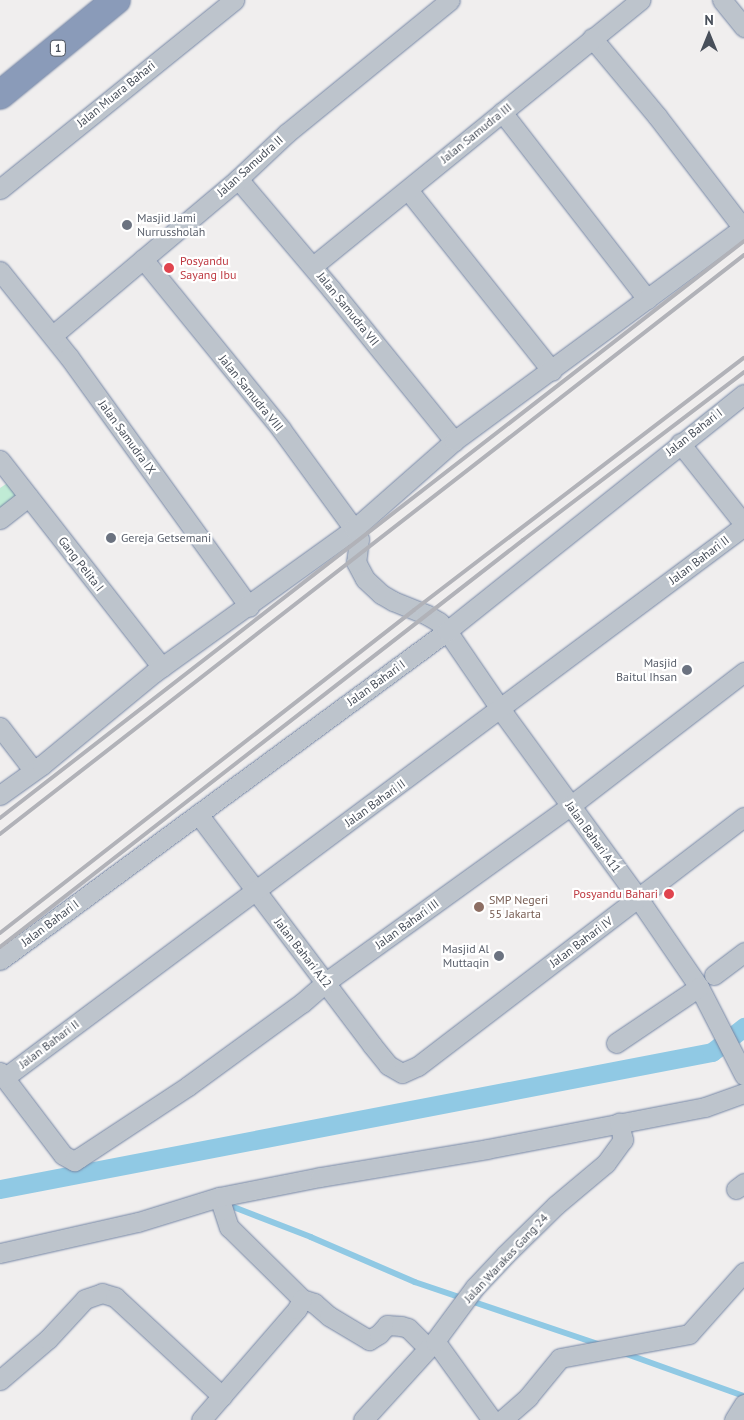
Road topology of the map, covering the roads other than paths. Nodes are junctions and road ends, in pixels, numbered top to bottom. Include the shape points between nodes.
1 (90, 0) edge
2 (116, 0) edge
3 (234, 0) edge
4 (450, 0) edge
5 (640, 0) edge
6 (722, 0) edge
7 (744, 27) edge
8 (592, 38) junction
9 (0, 77) edge
10 (0, 95) edge
11 (502, 112) junction
12 (238, 179) junction
13 (0, 189) edge
14 (408, 190) junction
15 (743, 227) edge
16 (143, 259) junction
17 (313, 266) junction
18 (0, 271) edge
19 (647, 298) junction
20 (52, 335) junction
21 (552, 371) junction
22 (744, 394) edge
23 (454, 441) junction
24 (680, 443) junction
25 (0, 460) edge
26 (28, 497) junction
27 (0, 518) edge
28 (744, 525) edge
29 (354, 529) junction
30 (249, 607) junction
31 (446, 631) junction
32 (162, 667) junction
33 (744, 672) edge
34 (501, 710) junction
35 (0, 727) edge
36 (33, 770) junction
37 (0, 795) edge
38 (570, 806) junction
39 (198, 814) junction
40 (744, 817) edge
41 (255, 891) junction
42 (638, 898) junction
43 (744, 952) edge
44 (0, 960) edge
45 (714, 975) dead end
46 (326, 982) junction
47 (703, 995) junction
48 (616, 1043) dead end
49 (418, 1066) joint
50 (743, 1074) edge
51 (2, 1075) edge
52 (744, 1093) edge
53 (619, 1122) junction
54 (220, 1202) junction
55 (0, 1253) edge
56 (744, 1272) edge
57 (302, 1299) junction
58 (432, 1345) junction
59 (0, 1380) edge
60 (222, 1396) junction
61 (201, 1420) edge
62 (364, 1420) edge
63 (492, 1420) edge
64 (502, 1420) edge

1 - 9 highway, 1
2 - 10 highway, 1
3 - 13 street, Jalan Muara Bahari
4 - 12 street, Jalan Samudra II via 287,133
5 - 8 street, Jalan Samudra III
6 - 7 street
8 - 11 street, Jalan Samudra III
8 - 15 street via 658,116
11 - 14 street, Jalan Samudra III
11 - 19 street
12 - 16 street, Jalan Samudra II
12 - 17 street, Jalan Samudra VII
14 - 17 street, Jalan Samudra III
14 - 21 street
15 - 19 street
16 - 20 street, Jalan Samudra II
16 - 29 street, Jalan Samudra VIII via 281,429
17 - 23 street, Jalan Samudra VII
18 - 20 street, Jalan Samudra IX
19 - 21 street
20 - 30 street, Jalan Samudra IX
21 - 23 street
22 - 24 street, Jalan Bahari I
23 - 29 street
24 - 28 street
24 - 31 street, Jalan Bahari I
25 - 26 street, Gang Pelita I
26 - 27 street
26 - 32 street, Gang Pelita I
28 - 34 street, Jalan Bahari II
29 - 30 street
29 - 31 street, Jalan Bahari A11 via 359,539 356,562 365,579 387,598 427,615
30 - 32 street
31 - 34 street, Jalan Bahari A11
31 - 39 street, Jalan Bahari I
32 - 36 street
33 - 38 street, Jalan Bahari III
34 - 38 street, Jalan Bahari A11
34 - 41 street, Jalan Bahari II
35 - 36 street
36 - 37 street
38 - 42 street, Jalan Bahari A11
38 - 46 street, Jalan Bahari III
39 - 41 street, Jalan Bahari A12
39 - 44 street, Jalan Bahari I
40 - 42 street, Jalan Bahari IV
41 - 46 street, Jalan Bahari A12
41 - 51 street, Jalan Bahari II
42 - 47 street, Jalan Bahari A11
42 - 49 street, Jalan Bahari IV
43 - 45 street
46 - 49 street, Jalan Bahari A12 via 388,1065 402,1073
46 - 51 street, Jalan Bahari III via 188,1086 74,1160 63,1156
47 - 48 street
47 - 50 street, Jalan Bahari A11
52 - 53 street via 705,1106
53 - 54 street via 487,1149 320,1177
53 - 58 street, Jalan Warakas Gang 24 via 624,1140 606,1163 556,1205 475,1287
54 - 55 street
54 - 57 street via 229,1227
56 - 64 street via 689,1334 560,1358 528,1397
57 - 58 street via 314,1303 369,1340 387,1325 401,1326
57 - 60 street via 297,1309
58 - 62 street, Jalan Warakas Gang 24
58 - 63 street
59 - 60 street via 48,1339 85,1299 102,1293 115,1296
60 - 61 street

